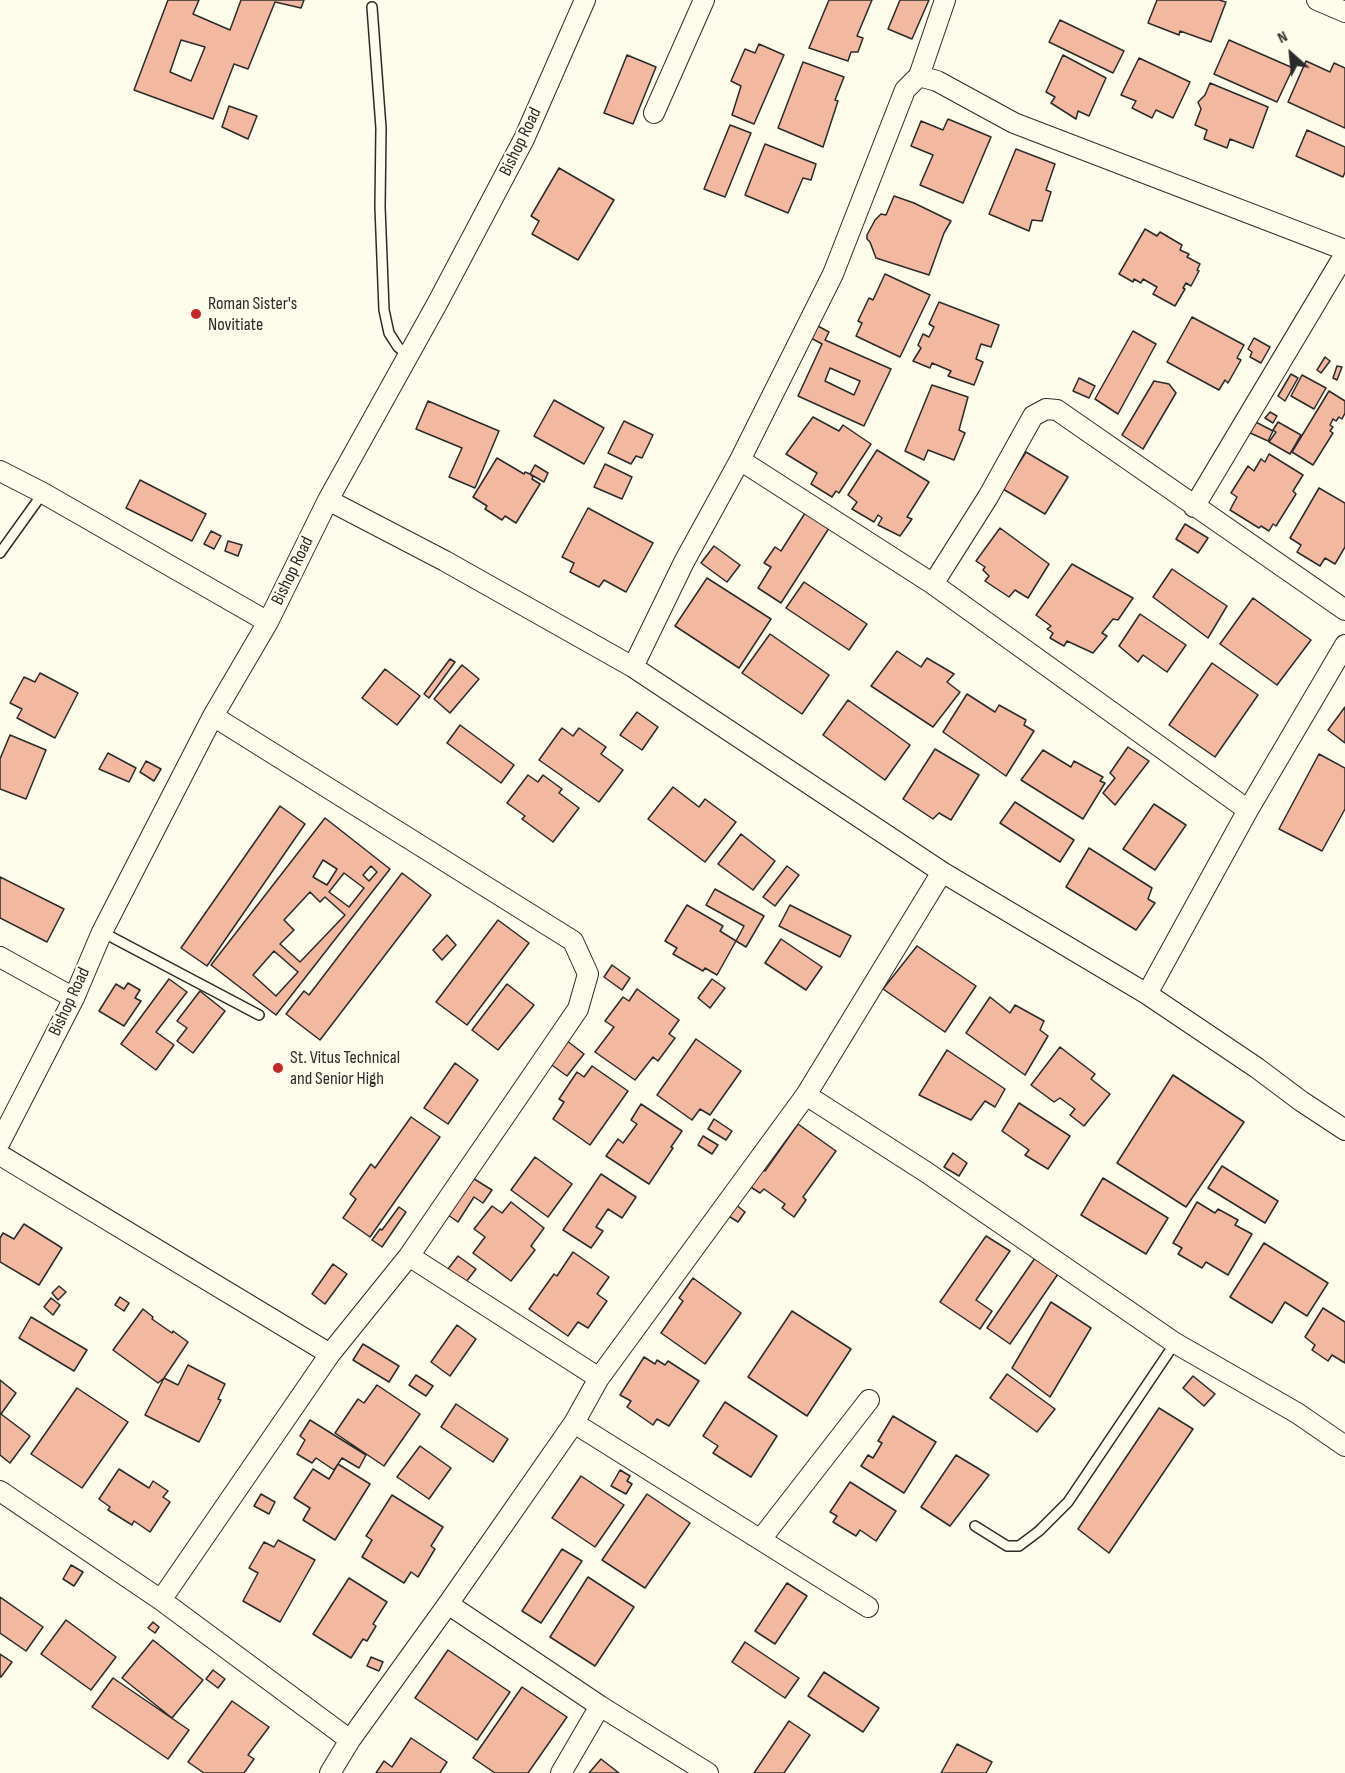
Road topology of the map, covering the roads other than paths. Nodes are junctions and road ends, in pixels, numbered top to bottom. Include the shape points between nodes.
1 (585, 0) edge
2 (704, 0) edge
3 (945, 0) edge
4 (1317, 0) edge
5 (372, 8) dead end
6 (1345, 12) edge
7 (919, 76) junction
8 (654, 112) dead end
9 (1345, 252) edge
10 (408, 355) junction
11 (740, 459) junction
12 (0, 471) edge
13 (43, 493) junction
14 (328, 500) junction
15 (1194, 507) junction
16 (0, 553) edge
17 (933, 584) junction
18 (1345, 610) edge
19 (268, 622) junction
20 (1345, 645) edge
21 (633, 667) junction
22 (213, 716) junction
23 (1248, 810) junction
24 (942, 872) junction
25 (102, 932) junction
26 (0, 957) edge
27 (1147, 994) junction
28 (74, 998) junction
29 (259, 1015) dead end
30 (806, 1095) junction
31 (1345, 1130) edge
32 (0, 1142) edge
33 (0, 1155) edge
34 (409, 1256) junction
35 (1175, 1343) junction
36 (330, 1354) junction
37 (599, 1378) junction
38 (869, 1400) dead end
39 (574, 1423) junction
40 (1345, 1446) edge
41 (0, 1491) edge
42 (975, 1526) dead end
43 (761, 1539) junction
44 (161, 1600) junction
45 (448, 1604) junction
46 (868, 1607) dead end
47 (600, 1706) junction
48 (350, 1740) junction
49 (330, 1773) edge
50 (561, 1773) edge
51 (708, 1773) edge

1 - 10 street, Bishop Road via 524,139
2 - 8 street
3 - 7 street
4 - 6 street
5 - 10 lane via 381,128 384,310 389,333
7 - 9 street via 937,81 1014,123
7 - 11 street via 905,90 832,274
9 - 15 street
10 - 14 street, Bishop Road
11 - 17 street
11 - 21 street
12 - 13 street
13 - 16 lane
13 - 19 street
14 - 19 street, Bishop Road
14 - 21 street via 446,561
15 - 17 street via 1057,410 1046,409 1033,416
15 - 18 street
17 - 23 street
19 - 22 street, Bishop Road
20 - 23 street
21 - 24 street
22 - 25 street, Bishop Road
22 - 34 street via 573,941 588,974 578,1009
23 - 27 street
24 - 27 street
24 - 30 street
25 - 28 street, Bishop Road
25 - 29 lane
26 - 28 street
27 - 31 street
28 - 32 street, Bishop Road
30 - 35 street via 926,1172
30 - 37 street
33 - 36 street
34 - 36 street
34 - 37 street
35 - 40 street via 1297,1413
35 - 42 lane via 1068,1502 1039,1530 1019,1546 1007,1546
36 - 44 street
37 - 39 street
38 - 43 street
39 - 43 street
39 - 45 street
41 - 44 street
43 - 46 street
44 - 48 street
45 - 47 street
45 - 48 street
47 - 50 street
47 - 51 street
48 - 49 street

